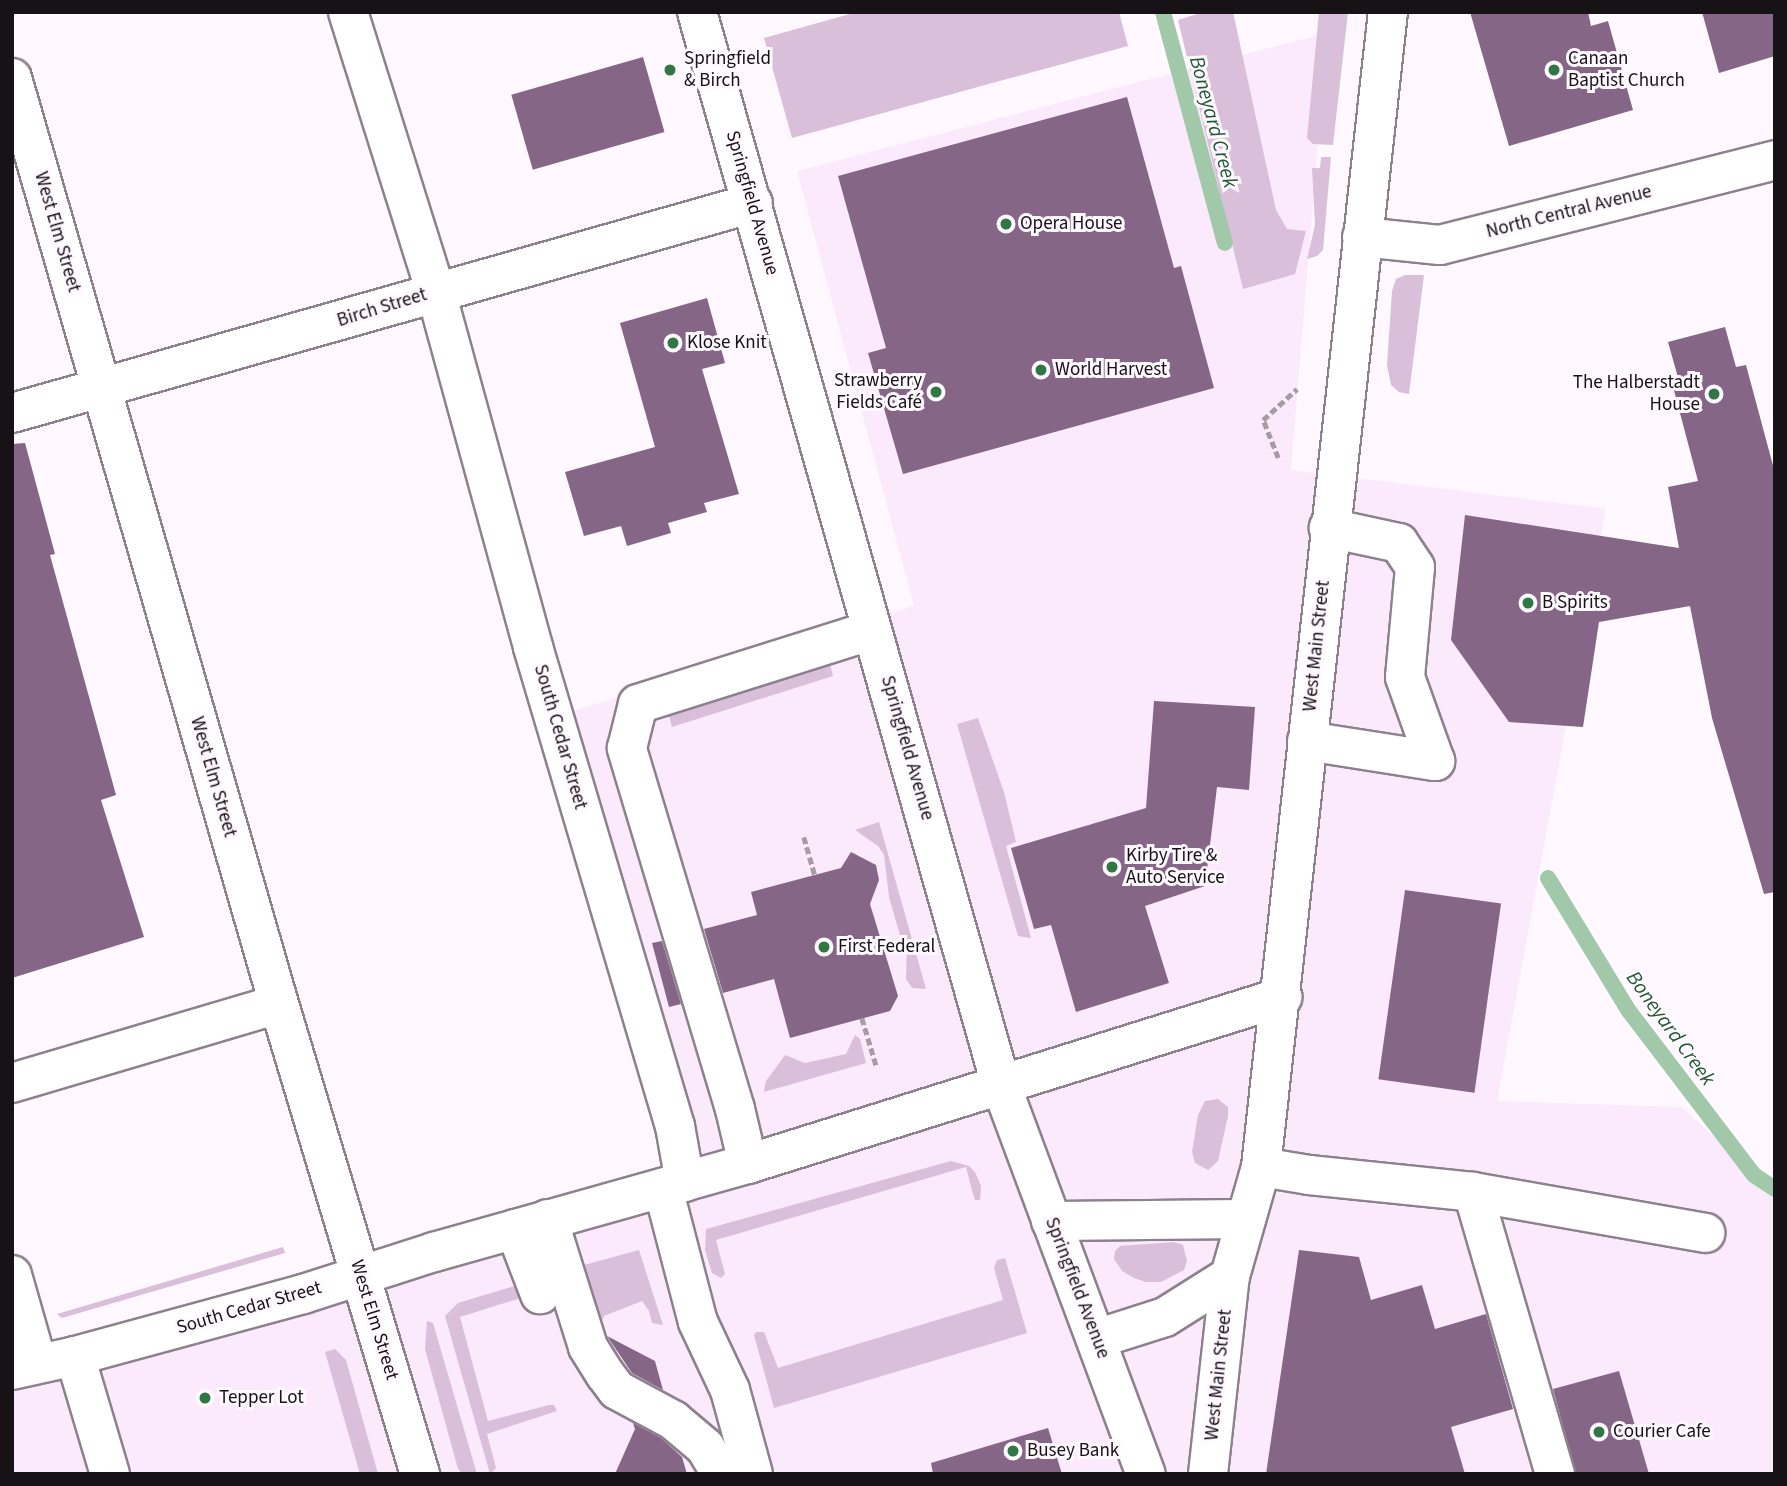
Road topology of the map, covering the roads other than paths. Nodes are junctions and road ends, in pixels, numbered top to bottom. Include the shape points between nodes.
1 (348, 12) edge
2 (697, 12) edge
3 (1388, 12) edge
4 (12, 78) edge
5 (1775, 160) edge
6 (753, 203) junction
7 (1362, 237) junction
8 (436, 292) junction
9 (102, 388) junction
10 (12, 413) edge
11 (1329, 528) junction
12 (872, 631) junction
13 (1307, 741) junction
14 (1282, 998) junction
15 (279, 1004) junction
16 (12, 1083) edge
17 (1001, 1085) junction
18 (747, 1164) junction
19 (1261, 1167) junction
20 (674, 1185) junction
21 (1473, 1192) junction
22 (1246, 1219) junction
23 (1051, 1221) junction
24 (532, 1224) junction
25 (1705, 1233) dead end
26 (12, 1275) edge
27 (362, 1276) junction
28 (1230, 1276) junction
29 (1096, 1339) junction
30 (75, 1356) junction
31 (25, 1366) edge
32 (110, 1474) edge
33 (420, 1474) edge
34 (721, 1474) edge
35 (753, 1474) edge
36 (1146, 1474) edge
37 (1208, 1474) edge
38 (1555, 1474) edge

1 - 8 street, South Cedar Street
2 - 6 street, Springfield Avenue
3 - 7 street, West Main Street
4 - 9 street, West Elm Street
5 - 7 street, North Central Avenue via 1440,245
6 - 8 street, Birch Street
6 - 12 street, Springfield Avenue
7 - 11 street, West Main Street
8 - 9 street, Birch Street
8 - 20 street, South Cedar Street via 533,647 675,1126
9 - 10 street, Birch Street
9 - 15 street, West Elm Street
11 - 13 street, West Main Street
11 - 13 street via 1399,543 1415,567 1405,677 1435,761
12 - 17 street, Springfield Avenue
12 - 18 street via 638,704 627,748 735,1109
13 - 14 street, West Main Street
14 - 17 street, South Cedar Street
14 - 19 street, West Main Street
15 - 16 street
15 - 27 street, West Elm Street
17 - 18 street, South Cedar Street
17 - 23 street, Springfield Avenue
18 - 20 street, South Cedar Street
19 - 21 street
19 - 22 street, West Main Street
20 - 24 street, South Cedar Street
20 - 35 street via 672,1233 698,1322 730,1390
21 - 25 street
21 - 38 street
22 - 23 street
22 - 28 street, West Main Street
23 - 29 street, Springfield Avenue
24 - 27 street, South Cedar Street
24 - 34 street via 556,1293 617,1390 673,1420 705,1447
26 - 31 street
27 - 30 street, South Cedar Street
27 - 33 street, West Elm Street
28 - 29 street, West Main Street via 1166,1317
28 - 37 street, West Main Street
29 - 36 street, Springfield Avenue
30 - 31 street, South Cedar Street
30 - 32 street

